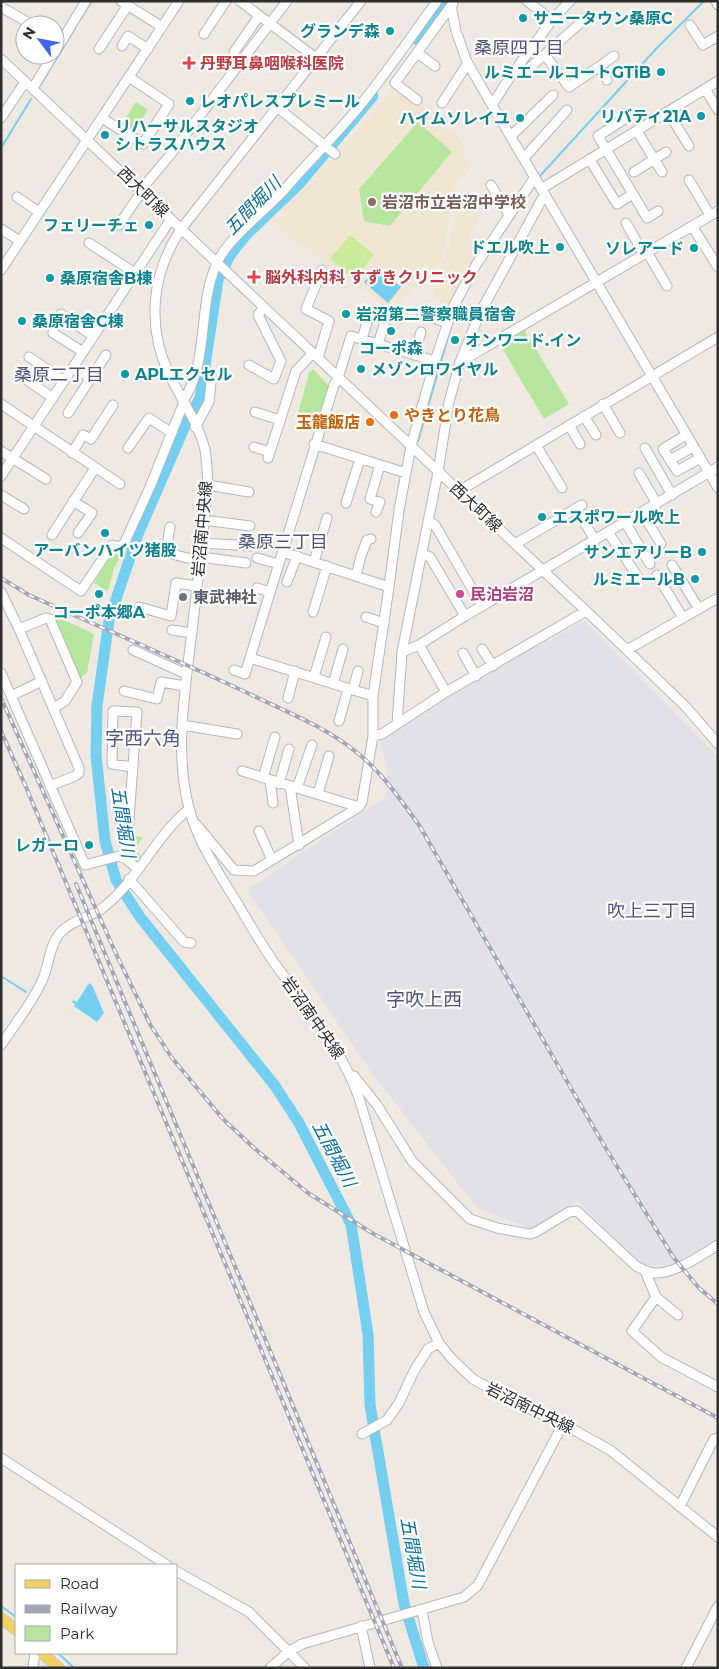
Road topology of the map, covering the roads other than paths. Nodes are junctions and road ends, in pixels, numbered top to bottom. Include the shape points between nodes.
1 (3, 1) edge
2 (86, 1) edge
3 (179, 1) edge
4 (226, 1) edge
5 (240, 1) edge
6 (287, 1) edge
7 (361, 1) edge
8 (437, 1) edge
9 (527, 1) edge
10 (570, 1) edge
11 (716, 1) edge
12 (124, 3) edge
13 (453, 4) edge
14 (718, 5) edge
15 (1, 6) edge
16 (16, 15) edge
17 (259, 16) junction
18 (588, 18) dead end
19 (552, 20) junction
20 (270, 24) junction
21 (690, 25) dead end
22 (162, 27) junction
23 (204, 34) dead end
24 (65, 36) edge
25 (718, 36) edge
26 (122, 46) dead end
27 (148, 48) junction
28 (99, 49) dead end
29 (234, 52) dead end
30 (417, 53) junction
31 (545, 55) junction
32 (614, 56) dead end
33 (316, 58) junction
34 (1, 59) edge
35 (468, 63) junction
36 (47, 65) edge
37 (435, 66) dead end
38 (600, 66) junction
39 (516, 70) junction
40 (129, 77) junction
41 (608, 80) dead end
42 (718, 81) edge
43 (25, 82) junction
44 (33, 88) junction
45 (705, 89) junction
46 (553, 95) dead end
47 (417, 100) dead end
48 (442, 103) dead end
49 (492, 105) junction
50 (277, 107) junction
51 (567, 110) dead end
52 (718, 110) edge
53 (668, 112) junction
54 (2, 113) edge
55 (628, 117) dead end
56 (102, 118) junction
57 (637, 132) junction
58 (511, 136) junction
59 (87, 140) junction
60 (324, 146) junction
61 (689, 146) dead end
62 (606, 150) junction
63 (666, 152) dead end
64 (335, 154) dead end
65 (524, 158) junction
66 (654, 159) junction
67 (590, 160) junction
68 (634, 172) dead end
69 (662, 172) dead end
70 (689, 180) dead end
71 (539, 184) junction
72 (491, 185) dead end
73 (141, 191) junction
74 (633, 194) junction
75 (17, 197) dead end
76 (658, 211) dead end
77 (39, 212) junction
78 (714, 213) edge
79 (509, 215) junction
80 (171, 219) junction
81 (626, 223) dead end
82 (120, 225) dead end
83 (692, 226) junction
84 (1, 229) edge
85 (181, 229) junction
86 (20, 241) junction
87 (89, 243) dead end
88 (646, 253) junction
89 (218, 263) junction
90 (718, 268) edge
91 (1, 270) edge
92 (322, 270) dead end
93 (135, 273) junction
94 (596, 282) junction
95 (667, 286) dead end
96 (264, 307) junction
97 (61, 314) dead end
98 (422, 314) dead end
99 (369, 316) dead end
100 (448, 323) junction
101 (384, 325) dead end
102 (53, 332) dead end
103 (421, 332) dead end
104 (93, 336) junction
105 (718, 337) edge
106 (362, 339) junction
107 (378, 344) junction
108 (83, 352) junction
109 (106, 355) dead end
110 (316, 355) junction
111 (414, 355) junction
112 (29, 357) dead end
113 (435, 361) junction
114 (460, 362) junction
115 (249, 365) dead end
116 (73, 367) junction
117 (651, 376) junction
118 (24, 378) dead end
119 (90, 378) junction
120 (338, 378) junction
121 (64, 381) junction
122 (211, 382) dead end
123 (52, 398) junction
124 (184, 402) junction
125 (1, 404) edge
126 (603, 404) junction
127 (113, 405) dead end
128 (255, 412) dead end
129 (68, 413) dead end
130 (584, 416) junction
131 (280, 420) junction
132 (195, 425) junction
133 (569, 425) junction
134 (33, 427) junction
135 (620, 433) dead end
136 (172, 434) junction
137 (596, 435) dead end
138 (686, 435) junction
139 (314, 444) junction
140 (538, 444) junction
141 (580, 444) dead end
142 (411, 446) junction
143 (254, 447) dead end
144 (693, 447) junction
145 (128, 448) dead end
146 (645, 448) dead end
147 (1, 451) edge
148 (72, 453) junction
149 (700, 458) junction
150 (13, 459) junction
151 (360, 459) junction
152 (670, 460) junction
153 (552, 464) dead end
154 (380, 465) junction
155 (95, 468) junction
156 (718, 468) edge
157 (438, 472) junction
158 (406, 473) junction
159 (639, 473) dead end
160 (709, 473) junction
161 (1, 476) edge
162 (46, 479) dead end
163 (120, 484) dead end
164 (208, 485) junction
165 (562, 488) dead end
166 (718, 488) edge
167 (459, 491) junction
168 (249, 492) dead end
169 (1, 495) edge
170 (672, 495) junction
171 (73, 501) junction
172 (346, 503) dead end
173 (657, 504) junction
174 (24, 509) dead end
175 (376, 512) dead end
176 (642, 512) junction
177 (327, 518) dead end
178 (204, 520) junction
179 (428, 521) junction
180 (625, 522) junction
181 (250, 526) dead end
182 (170, 527) dead end
183 (608, 532) junction
184 (78, 533) dead end
185 (52, 534) dead end
186 (1, 538) edge
187 (371, 539) dead end
188 (595, 540) junction
189 (201, 543) junction
190 (515, 544) junction
191 (661, 544) dead end
192 (252, 546) dead end
193 (149, 548) dead end
194 (166, 552) junction
195 (282, 552) junction
196 (422, 554) junction
197 (297, 556) junction
198 (257, 558) dead end
199 (199, 559) junction
200 (314, 562) junction
201 (246, 563) dead end
202 (279, 564) junction
203 (650, 564) dead end
204 (672, 565) dead end
205 (326, 566) junction
206 (543, 571) junction
207 (657, 575) dead end
208 (356, 576) junction
209 (638, 577) dead end
210 (287, 582) dead end
211 (197, 586) junction
212 (389, 587) junction
213 (257, 588) dead end
214 (1, 592) edge
215 (270, 592) junction
216 (718, 598) edge
217 (482, 606) junction
218 (139, 607) dead end
219 (699, 609) junction
220 (586, 611) junction
221 (313, 612) dead end
222 (464, 616) junction
223 (366, 617) dead end
224 (683, 618) junction
225 (384, 623) junction
226 (19, 629) junction
227 (172, 630) dead end
228 (192, 633) junction
229 (326, 637) dead end
230 (419, 645) junction
231 (343, 649) dead end
232 (482, 649) dead end
233 (133, 650) dead end
234 (627, 650) junction
235 (402, 652) junction
236 (463, 652) dead end
237 (250, 658) junction
238 (493, 666) junction
239 (234, 670) dead end
240 (295, 671) junction
241 (358, 671) dead end
242 (1, 673) edge
243 (186, 674) junction
244 (476, 676) junction
245 (314, 677) junction
246 (42, 681) junction
247 (333, 684) junction
248 (186, 686) junction
249 (350, 690) junction
250 (124, 691) dead end
251 (446, 692) junction
252 (11, 696) junction
253 (373, 696) junction
254 (288, 698) dead end
255 (54, 708) junction
256 (339, 721) dead end
257 (397, 724) junction
258 (182, 725) junction
259 (237, 734) dead end
260 (373, 736) junction
261 (275, 737) dead end
262 (718, 744) edge
263 (312, 745) dead end
264 (290, 749) dead end
265 (329, 756) dead end
266 (133, 766) junction
267 (242, 771) dead end
268 (266, 779) junction
269 (279, 784) junction
270 (50, 786) junction
271 (294, 787) junction
272 (318, 794) junction
273 (273, 802) dead end
274 (359, 807) junction
275 (189, 809) junction
276 (193, 821) junction
277 (260, 831) dead end
278 (299, 845) junction
279 (122, 858) junction
280 (272, 860) junction
281 (138, 869) junction
282 (128, 881) junction
283 (191, 943) dead end
284 (1, 1045) edge
285 (346, 1066) junction
286 (718, 1245) edge
287 (645, 1271) junction
288 (656, 1297) junction
289 (678, 1315) dead end
290 (439, 1343) junction
291 (718, 1387) edge
292 (563, 1424) junction
293 (362, 1434) dead end
294 (718, 1438) edge
295 (1, 1458) edge
296 (680, 1506) junction
297 (718, 1537) edge
298 (165, 1564) edge
299 (178, 1572) edge
300 (718, 1606) edge
301 (422, 1610) junction
302 (1, 1618) edge
303 (362, 1626) junction
304 (15, 1629) edge
305 (288, 1652) junction
306 (35, 1654) edge
307 (43, 1654) edge
308 (33, 1668) edge
309 (59, 1668) edge
310 (270, 1668) edge
311 (305, 1668) edge
312 (370, 1668) edge
313 (437, 1668) edge
314 (686, 1668) edge

1 - 15 street
2 - 24 street
3 - 22 street
4 - 23 street
5 - 17 street
6 - 20 street
7 - 33 street
8 - 60 street via 358,108
9 - 19 street
10 - 19 street
11 - 14 street
12 - 22 street
12 - 28 street
13 - 30 street
13 - 35 street via 456,31
15 - 16 street
17 - 20 street
17 - 29 street
18 - 31 street
19 - 39 street
20 - 33 street
20 - 73 street
21 - 25 street via 703,45
22 - 27 street
26 - 27 street via 128,36
27 - 40 street
30 - 37 street
30 - 47 street via 395,83
31 - 38 street via 569,87
31 - 39 street via 526,71
32 - 38 street
33 - 50 street
34 - 43 street, 西大町線
35 - 48 street
35 - 49 street
36 - 44 street
38 - 41 street
39 - 49 street
40 - 56 street
40 - 56 street via 169,104 143,144
42 - 45 street
43 - 44 street, 西大町線
43 - 54 street
44 - 59 street, 西大町線
45 - 52 street
45 - 53 street
46 - 58 street
49 - 58 street
50 - 60 street
50 - 85 street
51 - 65 street
53 - 57 street
53 - 61 street
55 - 62 street via 598,136
56 - 59 street
57 - 62 street
57 - 66 street
58 - 65 street
59 - 73 street, 西大町線
59 - 77 street
60 - 64 street
60 - 89 street via 227,248
62 - 67 street
62 - 74 street
63 - 66 street
65 - 71 street
66 - 68 street
66 - 69 street
67 - 71 street
67 - 74 street via 617,204
70 - 78 street
71 - 79 street
71 - 94 street
71 - 114 street via 542,199 480,313
72 - 79 street
73 - 80 street, 西大町線
73 - 82 street
74 - 76 street via 647,218
75 - 77 street
77 - 86 street
78 - 83 street
79 - 100 street via 476,265
80 - 85 street, 西大町線
80 - 93 street
81 - 88 street
83 - 88 street
83 - 90 street
84 - 86 street
85 - 89 street, 西大町線
85 - 124 street via 164,259 158,282 155,326 168,373
86 - 91 street
87 - 93 street
88 - 94 street
88 - 95 street
89 - 96 street, 西大町線
89 - 124 street via 206,306 198,364
92 - 110 street via 306,309 330,321
93 - 104 street
94 - 114 street
94 - 117 street
96 - 110 street, 西大町線
96 - 115 street via 258,315 282,361 274,379
97 - 104 street
98 - 100 street
99 - 106 street
100 - 113 street
101 - 107 street
102 - 108 street
103 - 111 street
104 - 108 street
105 - 117 street
106 - 107 street
106 - 120 street via 351,336
107 - 111 street
108 - 116 street
109 - 119 street
110 - 120 street, 西大町線
110 - 131 street via 296,370
111 - 113 street
112 - 121 street
113 - 142 street
114 - 157 street via 449,402
116 - 119 street
116 - 121 street
117 - 126 street
117 - 138 street
118 - 123 street
119 - 129 street
120 - 139 street
120 - 142 street, 西大町線
121 - 123 street
122 - 132 street via 209,402
123 - 134 street
124 - 132 street, 岩沼南中央線
124 - 136 street
125 - 134 street
126 - 130 street
126 - 135 street
127 - 148 street via 91,439 83,435
128 - 131 street
130 - 133 street
130 - 137 street
131 - 143 street via 269,455
132 - 164 street, 岩沼南中央線 via 204,449
133 - 140 street
133 - 141 street
134 - 148 street
134 - 150 street
136 - 145 street via 149,418
136 - 186 street via 124,544 112,545 81,591
138 - 144 street
138 - 152 street via 663,449
139 - 151 street
139 - 195 street
140 - 153 street
140 - 165 street
140 - 167 street
142 - 157 street, 西大町線
142 - 158 street
144 - 149 street
144 - 152 street
146 - 170 street
147 - 150 street
148 - 155 street
149 - 152 street via 677,471
149 - 160 street
150 - 161 street
150 - 162 street
151 - 154 street
151 - 172 street
154 - 158 street
154 - 175 street via 370,499 380,502
155 - 163 street
155 - 171 street
156 - 160 street
157 - 167 street, 西大町線
157 - 179 street
158 - 212 street
159 - 173 street
160 - 166 street
160 - 170 street
164 - 168 street
164 - 178 street, 岩沼南中央線
167 - 190 street, 西大町線
169 - 174 street
170 - 173 street
171 - 184 street via 92,513
171 - 185 street
173 - 176 street
176 - 180 street
176 - 191 street
177 - 200 street
178 - 181 street
178 - 189 street, 岩沼南中央線
179 - 196 street
179 - 217 street via 435,524
180 - 183 street
180 - 203 street
182 - 194 street
183 - 188 street
183 - 209 street
187 - 208 street via 367,540
188 - 190 street via 579,507
188 - 206 street
189 - 192 street
189 - 199 street, 岩沼南中央線
190 - 206 street, 西大町線
193 - 194 street
194 - 199 street
195 - 197 street
195 - 202 street
196 - 222 street via 430,557
196 - 235 street
197 - 200 street
197 - 210 street
198 - 202 street
199 - 201 street
199 - 211 street, 岩沼南中央線
200 - 205 street
202 - 215 street
204 - 219 street
205 - 208 street
205 - 221 street
206 - 217 street
206 - 220 street, 西大町線
207 - 224 street
208 - 212 street
211 - 218 street via 176,583 171,616
211 - 228 street, 岩沼南中央線
212 - 225 street
213 - 215 street
214 - 226 street
215 - 237 street
216 - 219 street
217 - 222 street
219 - 224 street
220 - 234 street, 西大町線
220 - 238 street
222 - 230 street
223 - 225 street
224 - 234 street
225 - 253 street
226 - 246 street
226 - 255 street via 50,619 77,682 65,701
227 - 228 street
228 - 243 street, 岩沼南中央線
229 - 245 street
230 - 235 street
230 - 251 street
231 - 247 street
232 - 238 street
233 - 243 street
234 - 262 street, 西大町線 via 686,707
235 - 257 street
236 - 244 street
237 - 239 street via 245,674
237 - 240 street
238 - 244 street
240 - 245 street
240 - 254 street
241 - 249 street
242 - 252 street
243 - 248 street, 岩沼南中央線
244 - 251 street
245 - 247 street
246 - 252 street
246 - 255 street
247 - 249 street
248 - 250 street via 161,682 157,699
248 - 258 street, 岩沼南中央線
249 - 253 street
249 - 256 street
251 - 257 street
252 - 270 street
253 - 260 street
255 - 270 street via 79,773
257 - 260 street
258 - 259 street
258 - 275 street, 岩沼南中央線 via 183,782
260 - 274 street
261 - 268 street
263 - 271 street
264 - 269 street
265 - 272 street
266 - 266 street via 137,712 113,711 112,764
266 - 279 street
267 - 268 street
268 - 269 street
268 - 273 street
269 - 271 street
270 - 279 street via 85,865
271 - 272 street
271 - 278 street
272 - 274 street
274 - 278 street
275 - 276 street, 岩沼南中央線
275 - 281 street via 176,820
276 - 280 street via 234,870 254,871
276 - 285 street, 岩沼南中央線 via 239,906
277 - 280 street
278 - 280 street
279 - 281 street
281 - 282 street
282 - 283 street via 184,942
282 - 284 street via 101,909 60,934 42,982
285 - 287 street via 377,1105 412,1161 470,1219 530,1234 569,1212 578,1211
285 - 290 street, 岩沼南中央線 via 424,1312
286 - 287 street via 667,1271
287 - 288 street
288 - 289 street
288 - 291 street via 632,1331 661,1357
290 - 292 street, 岩沼南中央線 via 462,1370 485,1388
290 - 293 street via 428,1349 399,1403 386,1420
292 - 296 street, 岩沼南中央線 via 610,1450
292 - 301 street via 478,1585 464,1597
294 - 296 street via 714,1439
295 - 298 street
296 - 297 street, 岩沼南中央線
299 - 305 street via 249,1612
300 - 314 street
301 - 303 street
301 - 313 street
302 - 304 main road
303 - 305 street via 302,1644
303 - 312 street
305 - 310 street
305 - 311 street
306 - 308 street
307 - 309 main road

